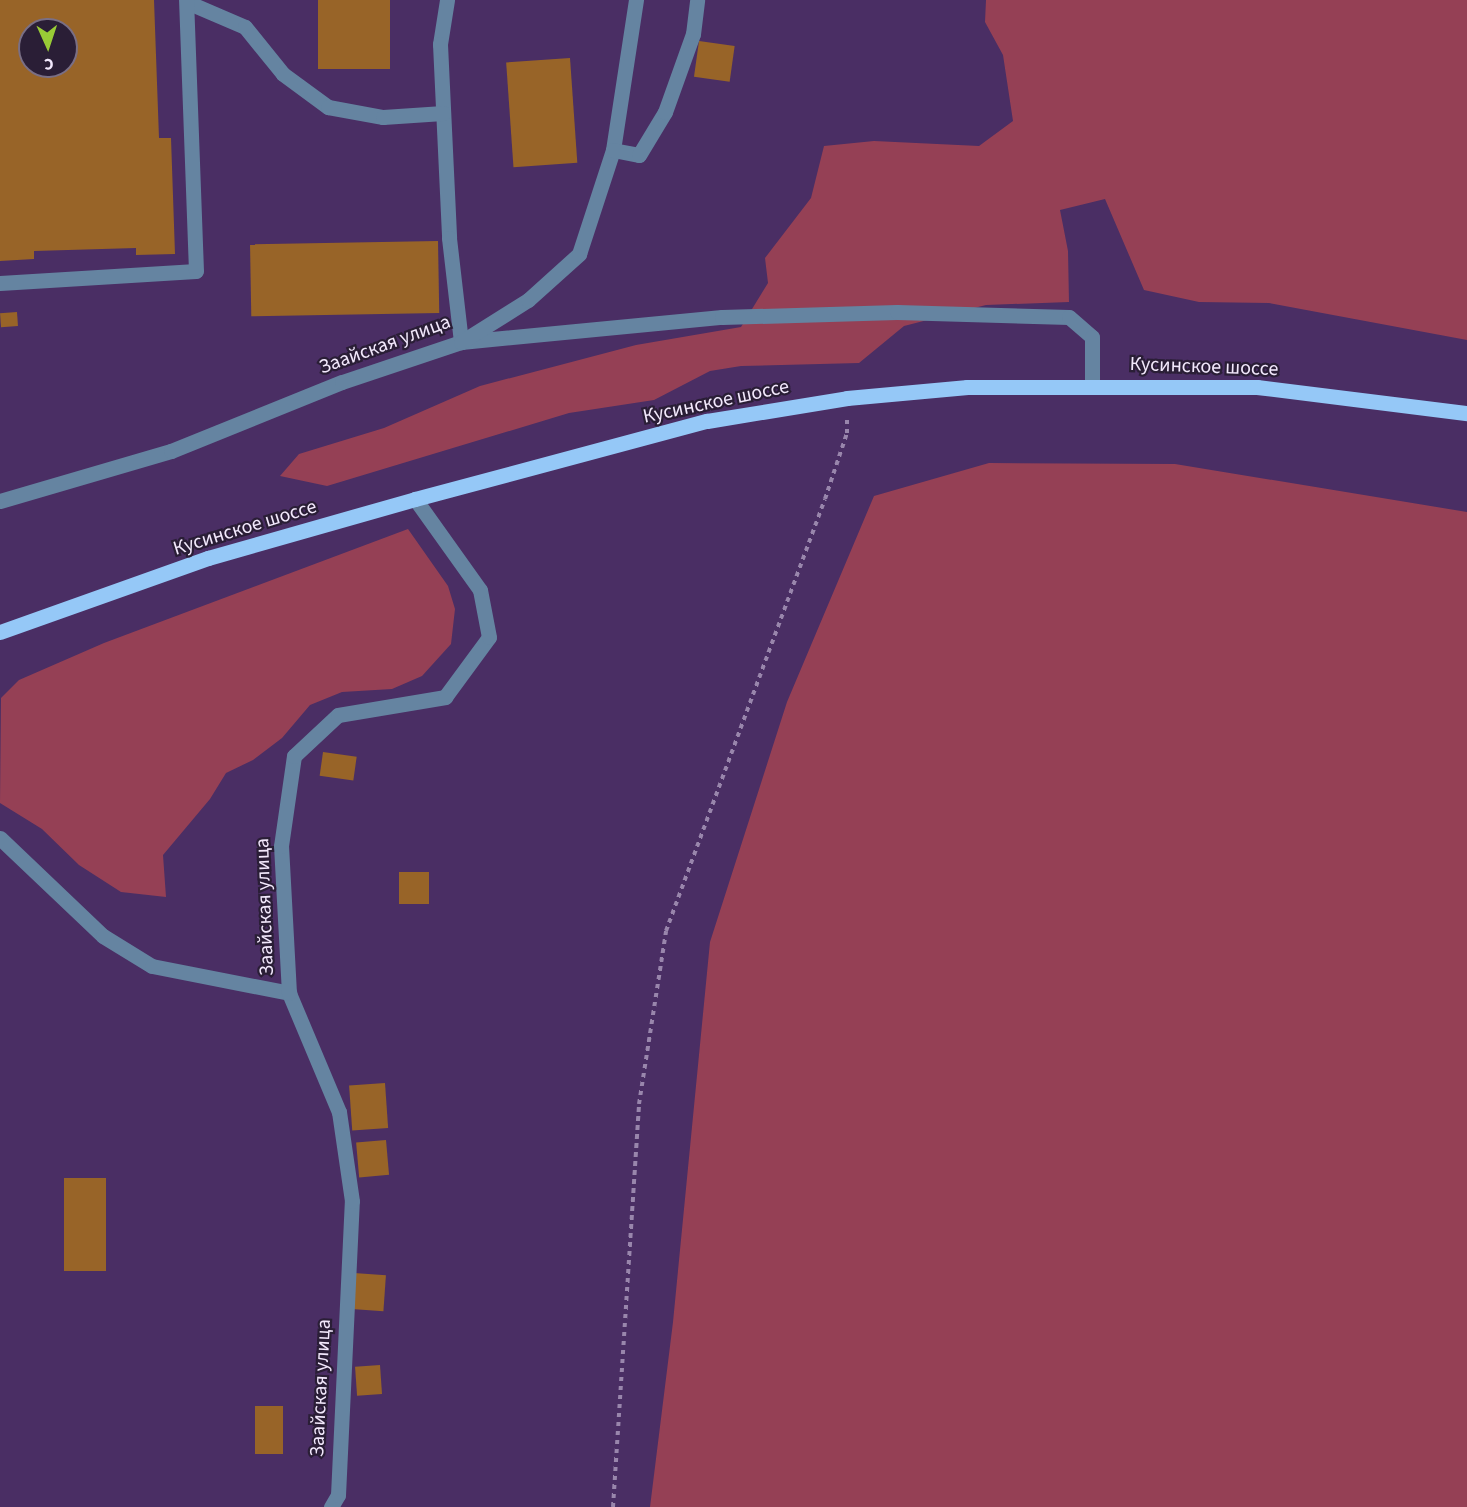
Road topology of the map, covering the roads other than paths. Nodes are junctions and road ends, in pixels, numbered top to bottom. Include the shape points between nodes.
1 (447, 0) edge
2 (636, 0) edge
3 (698, 0) edge
4 (186, 1) edge
5 (443, 113) junction
6 (613, 150) junction
7 (0, 283) edge
8 (461, 342) junction
9 (1092, 384) junction
10 (1467, 413) edge
11 (415, 500) junction
12 (0, 501) edge
13 (5, 631) edge
14 (0, 838) edge
15 (289, 993) junction
16 (331, 1507) edge

1 - 5 street via 440,44
2 - 6 street, Заайская улица
3 - 6 street via 693,34 665,112 639,155
4 - 5 street via 245,27 282,74 328,107 383,117
4 - 7 street via 196,271
5 - 8 street via 449,238
6 - 8 street, Заайская улица via 579,254 528,300
8 - 9 street via 722,317 897,312 1069,317 1092,337
8 - 12 street, Заайская улица via 342,382 171,452
9 - 10 main road, Кусинское шоссе via 1257,387
9 - 11 main road, Кусинское шоссе via 967,387 847,398 707,421
11 - 13 main road, Кусинское шоссе via 208,558
11 - 15 street, Заайская улица via 480,590 489,637 445,697 338,715 294,756 281,846
14 - 15 street, Заайская улица via 103,936 152,966
15 - 16 street, Заайская улица via 339,1112 352,1201 338,1495

